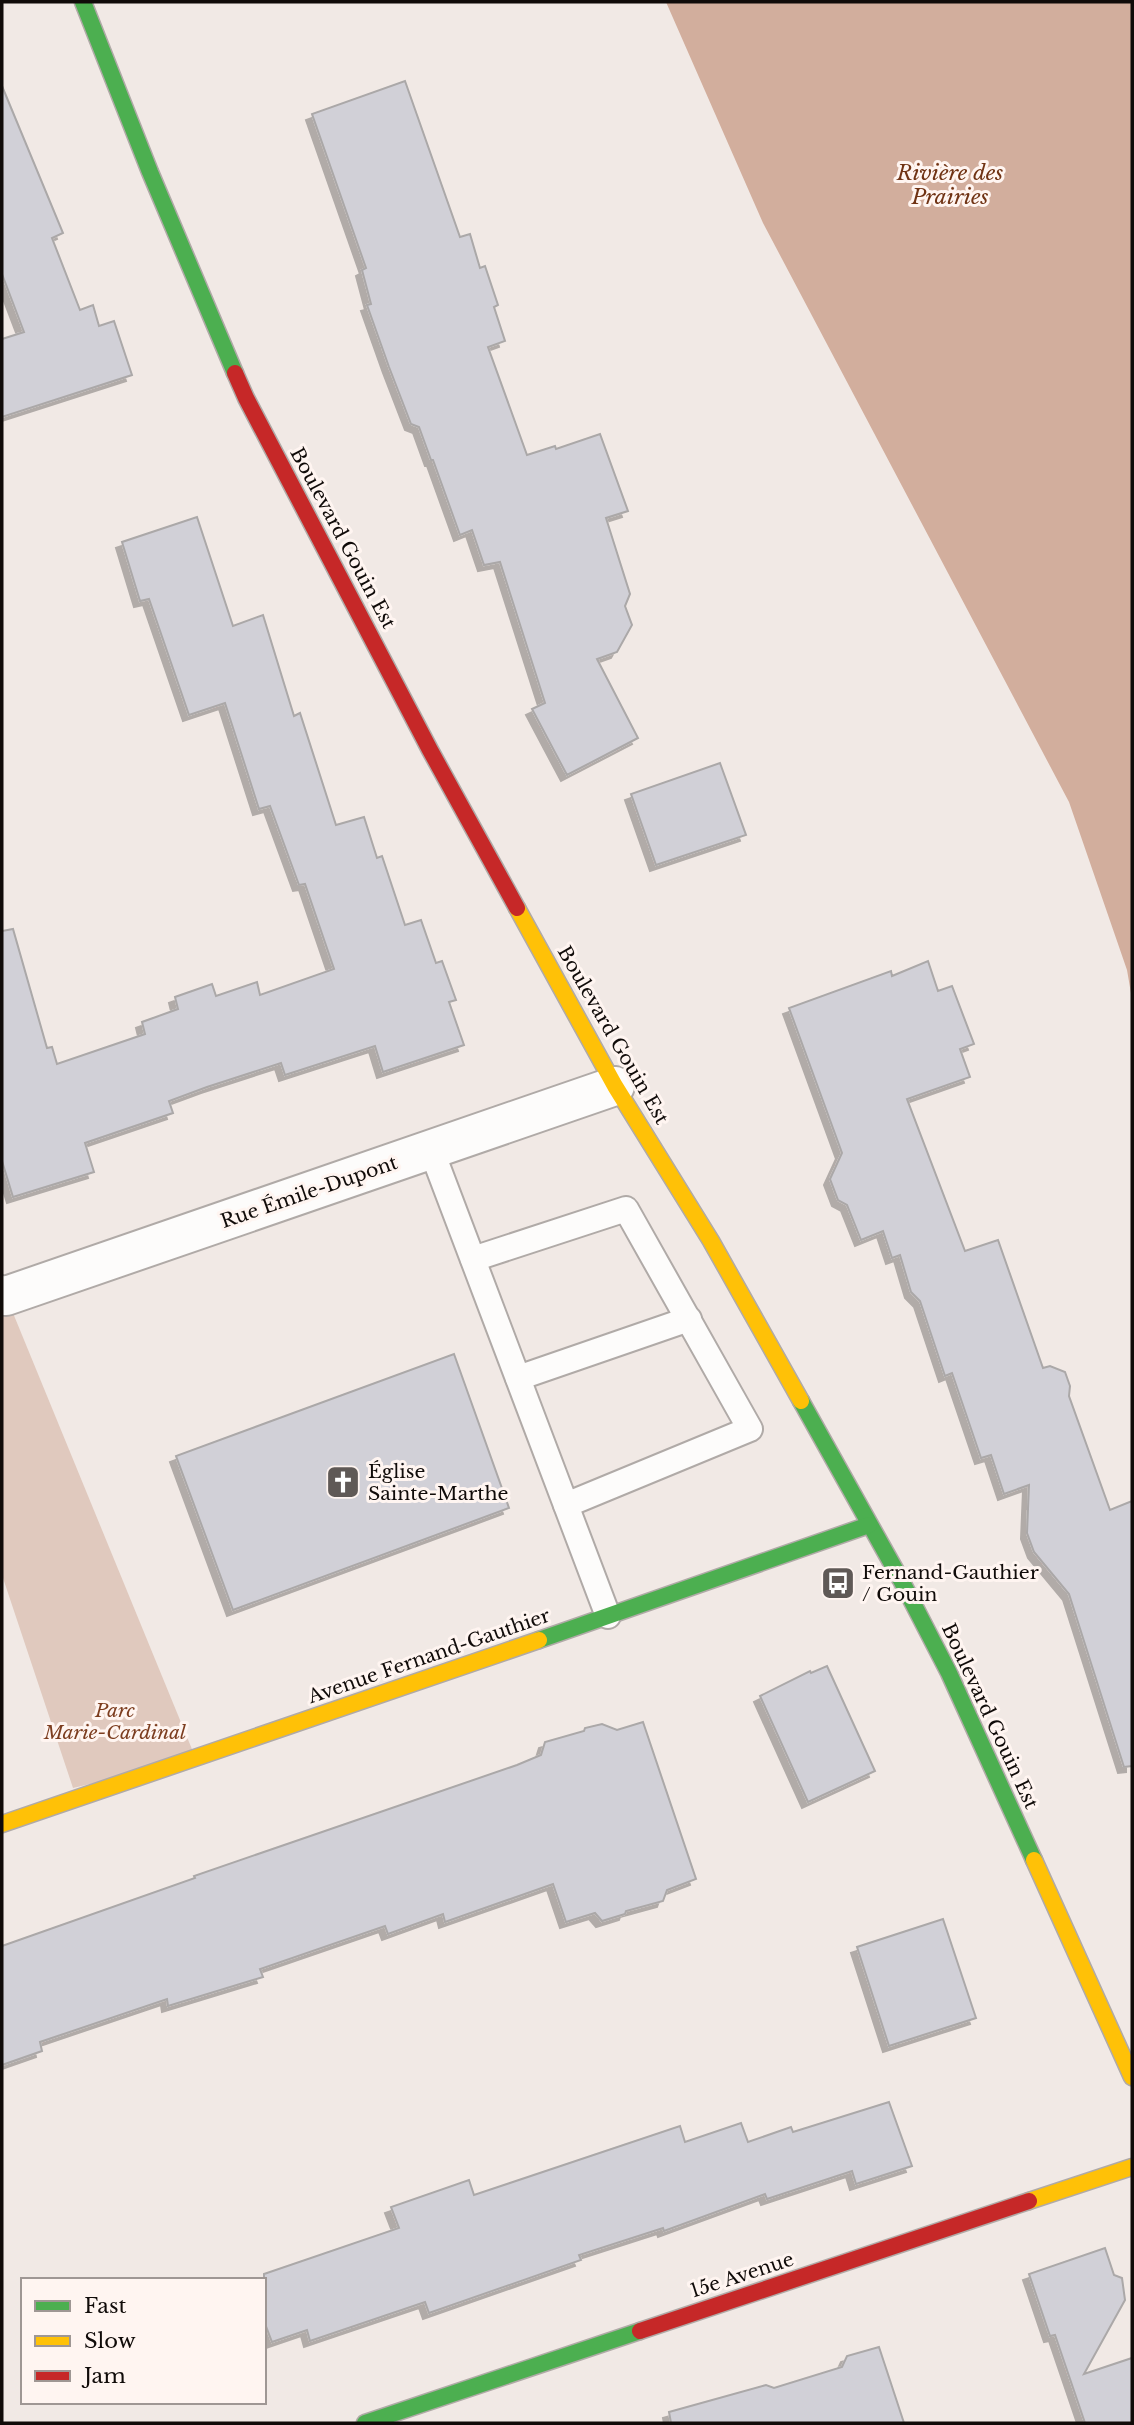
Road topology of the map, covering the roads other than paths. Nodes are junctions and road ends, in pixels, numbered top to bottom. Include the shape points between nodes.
1 (83, 2) edge
2 (615, 1086) junction
3 (431, 1149) junction
4 (473, 1259) junction
5 (2, 1295) edge
6 (689, 1318) junction
7 (518, 1378) junction
8 (566, 1505) junction
9 (869, 1525) junction
10 (608, 1616) junction
11 (2, 1824) edge
12 (1132, 2077) edge
13 (1132, 2167) edge
14 (365, 2423) edge

1 - 2 street, Boulevard Gouin Est via 246,398 429,750
2 - 3 street, Rue Émile-Dupont
2 - 9 street, Boulevard Gouin Est via 711,1241
3 - 4 lane
3 - 5 street, Rue Émile-Dupont
4 - 6 lane via 626,1209
4 - 7 lane
6 - 7 lane
6 - 8 lane via 750,1429
7 - 8 lane
8 - 10 lane
9 - 10 street, Avenue Fernand-Gauthier
9 - 12 street, Boulevard Gouin Est via 949,1673
10 - 11 street, Avenue Fernand-Gauthier
13 - 14 street, 15e Avenue

